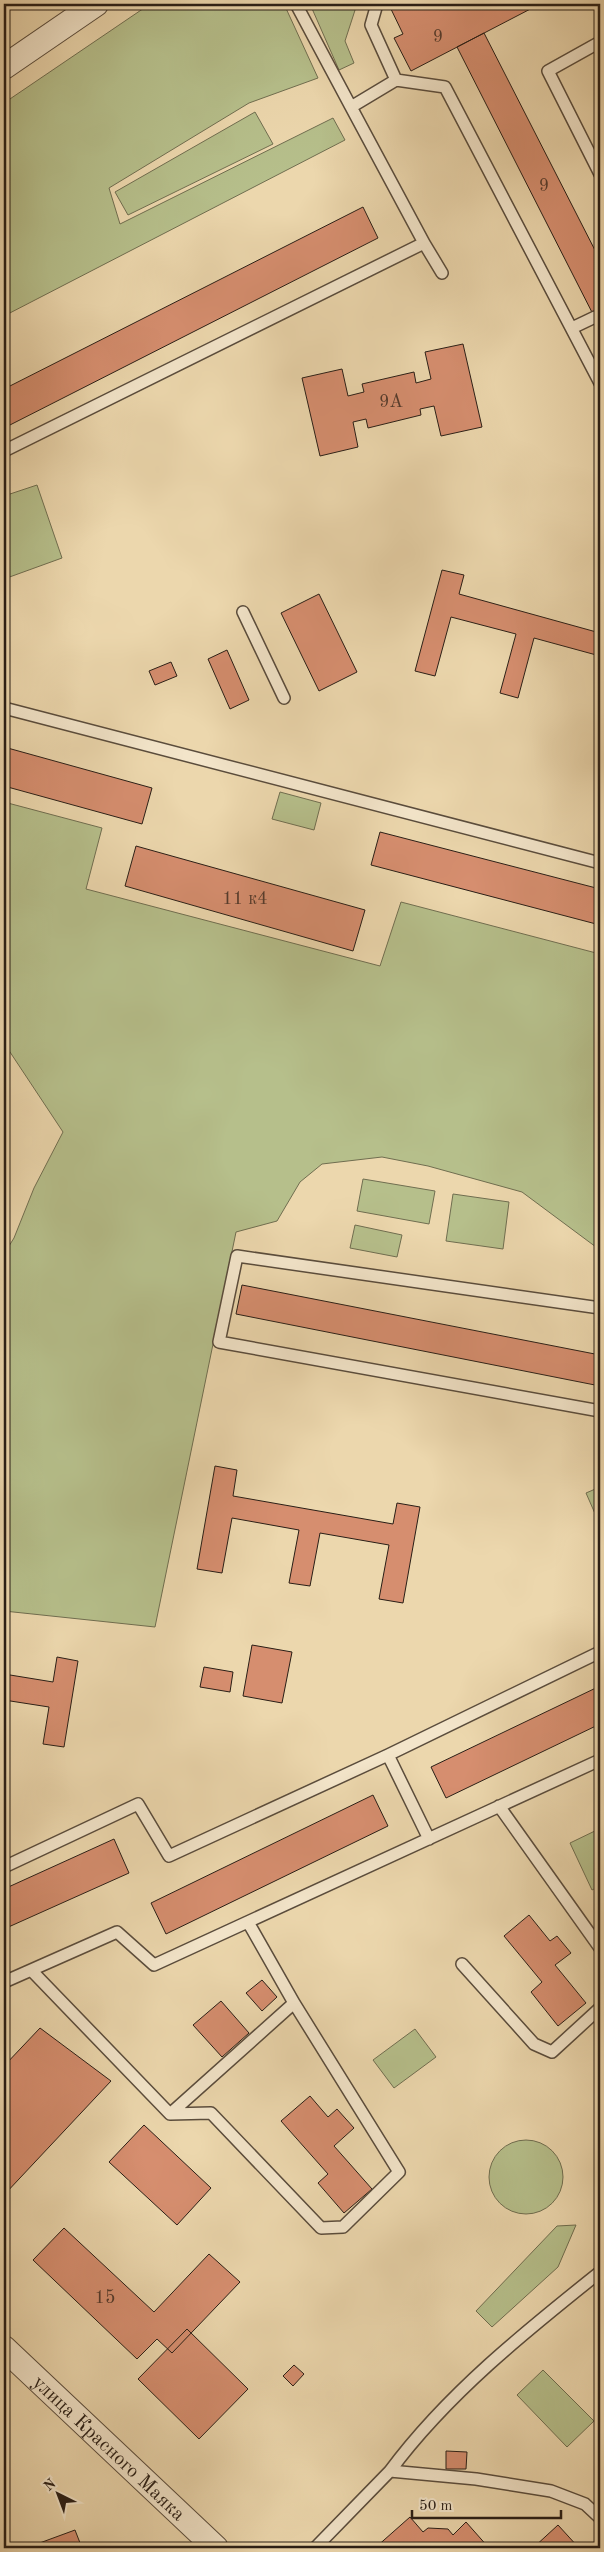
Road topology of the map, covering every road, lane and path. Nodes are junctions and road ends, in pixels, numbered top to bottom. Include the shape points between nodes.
1 (96, 4) edge
2 (296, 4) edge
3 (377, 4) edge
4 (600, 42) edge
5 (4, 67) edge
6 (396, 80) junction
7 (351, 107) junction
8 (600, 174) edge
9 (424, 242) junction
10 (442, 273) dead end
11 (594, 317) dead end
12 (572, 328) junction
13 (600, 384) edge
14 (4, 452) edge
15 (243, 612) dead end
16 (284, 698) dead end
17 (4, 708) edge
18 (600, 863) edge
19 (600, 1308) edge
20 (600, 1411) edge
21 (600, 1652) edge
22 (388, 1755) junction
23 (600, 1760) edge
24 (499, 1806) junction
25 (429, 1839) junction
26 (4, 1867) edge
27 (248, 1922) junction
28 (600, 1948) edge
29 (462, 1964) dead end
30 (31, 1970) junction
31 (4, 1982) edge
32 (294, 2002) junction
33 (600, 2008) edge
34 (170, 2114) junction
35 (600, 2272) edge
36 (4, 2348) edge
37 (390, 2471) junction
38 (600, 2518) edge
39 (216, 2548) edge
40 (314, 2548) edge

1 - 5 street
2 - 7 lane
3 - 6 lane via 371,24
4 - 8 lane via 548,71
6 - 7 lane
6 - 12 lane via 446,87
7 - 9 lane
9 - 10 lane
9 - 14 lane
11 - 12 lane
12 - 13 lane
15 - 16 lane
17 - 18 lane
19 - 20 lane via 237,1256 219,1342
21 - 22 lane
22 - 25 lane
22 - 26 lane via 169,1856 138,1804
23 - 24 lane
24 - 25 lane
24 - 28 lane
25 - 27 lane
27 - 30 lane via 154,1966 117,1932
27 - 32 lane
29 - 33 lane via 534,2044 552,2052
30 - 31 lane
30 - 34 lane
32 - 34 lane
32 - 34 lane via 400,2172 344,2226 321,2228 211,2113
35 - 37 lane via 467,2386 413,2440
36 - 39 street, улица Красного Маяка
37 - 38 lane via 476,2479 551,2492 585,2504
37 - 40 lane

